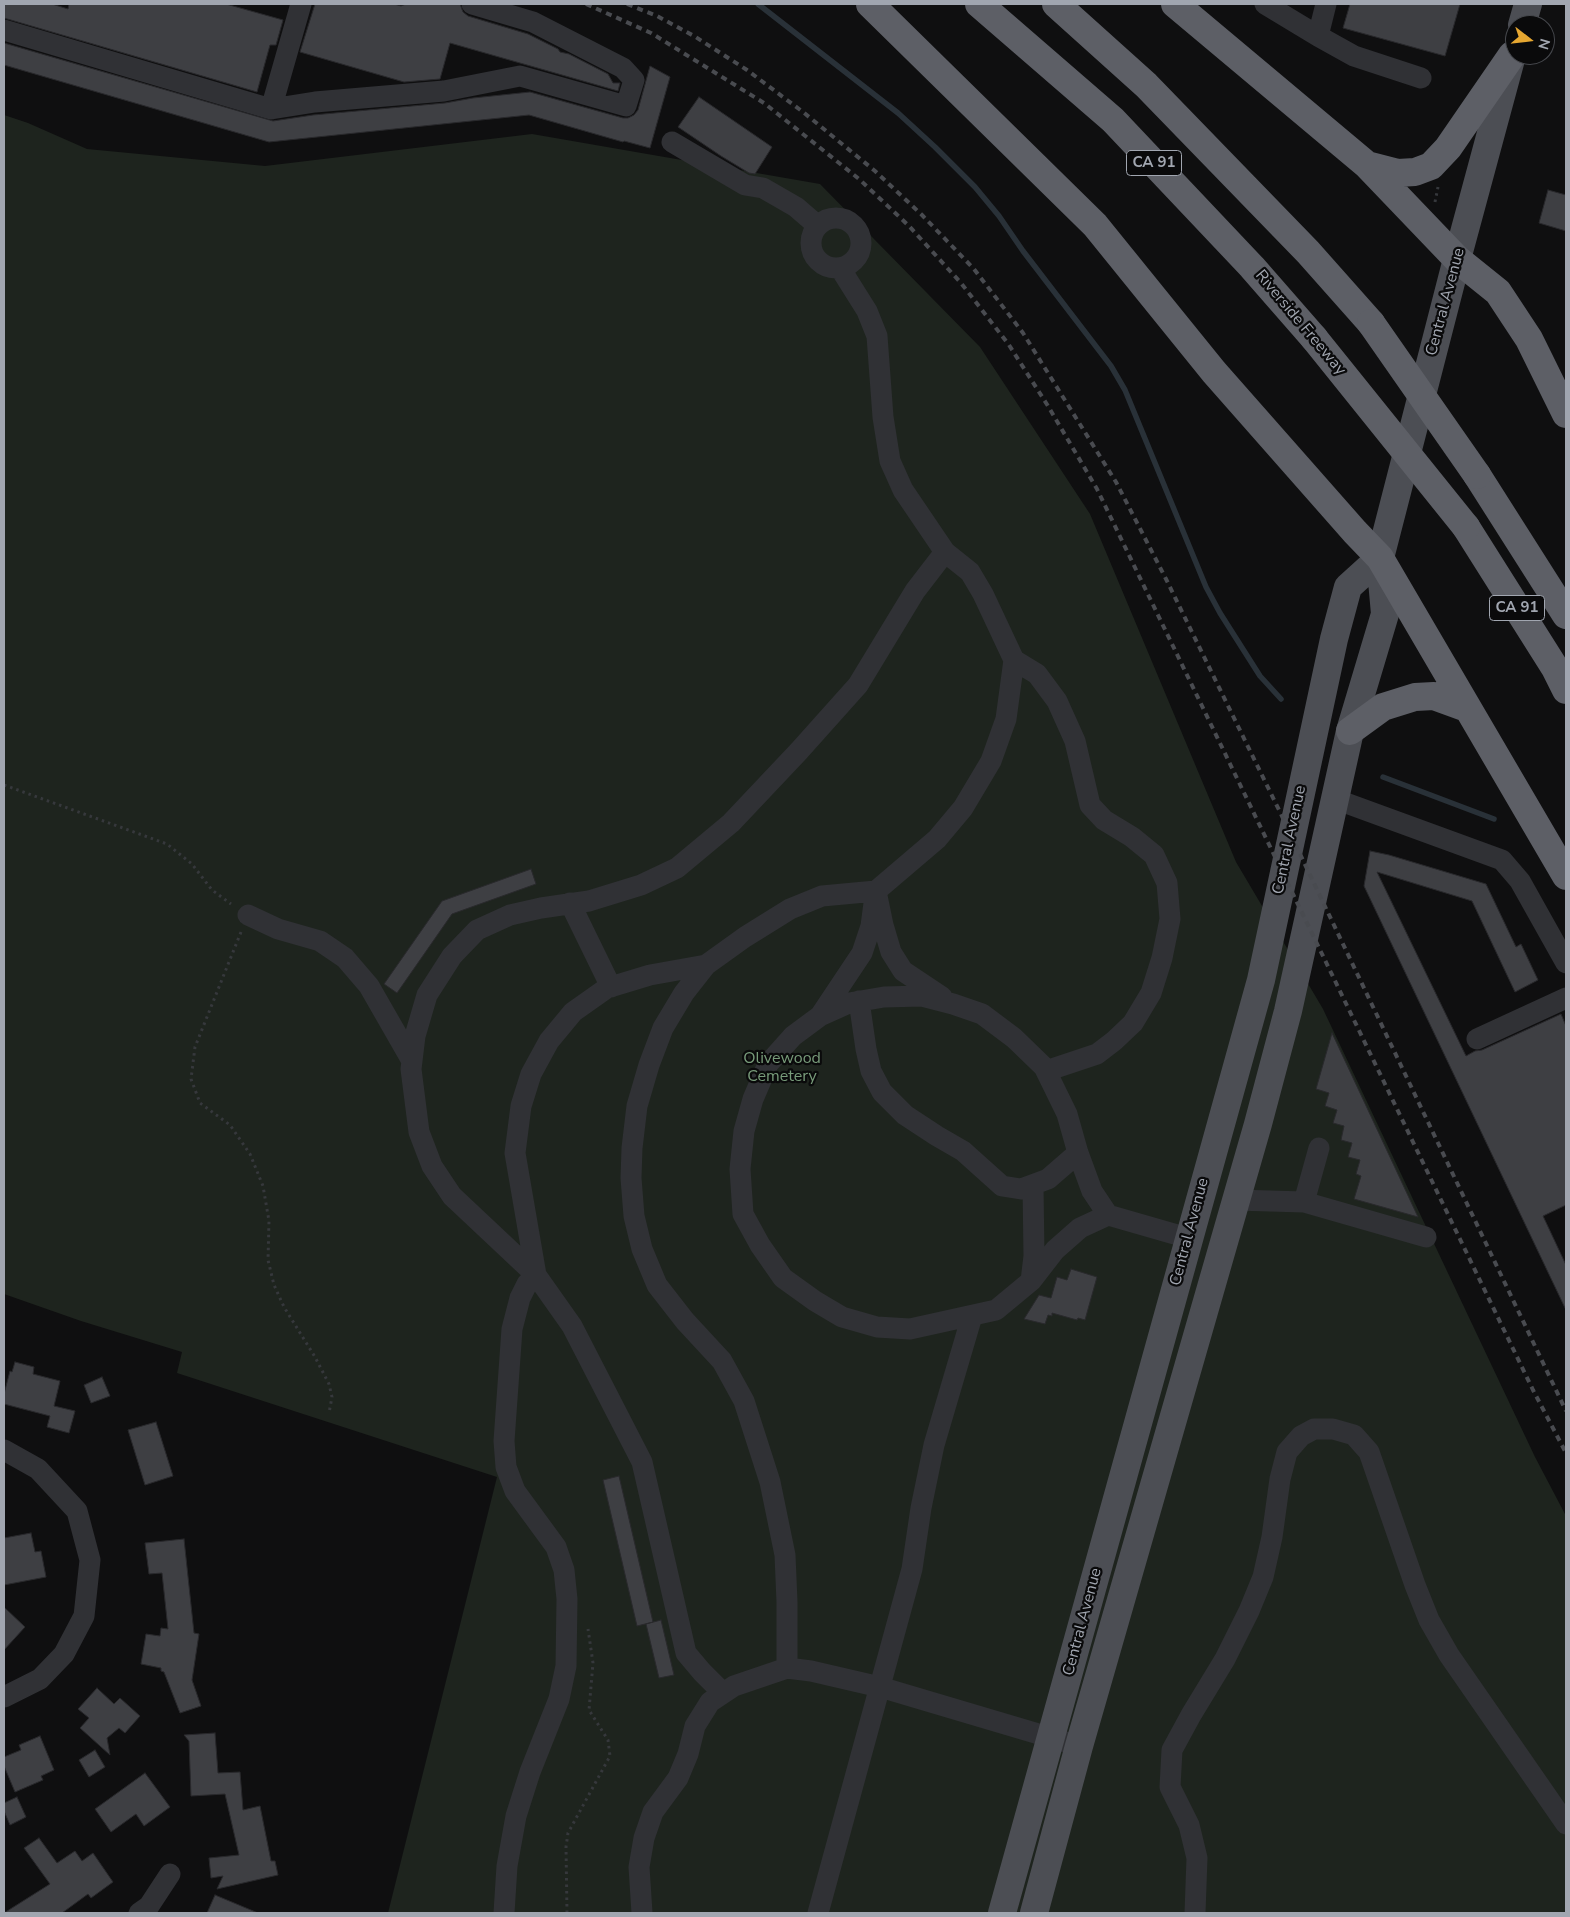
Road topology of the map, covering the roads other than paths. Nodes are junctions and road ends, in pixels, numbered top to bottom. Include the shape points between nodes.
1 (301, 4) edge
2 (472, 4) edge
3 (870, 4) edge
4 (979, 4) edge
5 (1056, 4) edge
6 (1175, 4) edge
7 (1326, 4) edge
8 (1271, 5) edge
9 (4, 30) edge
10 (1318, 36) junction
11 (1505, 64) edge
12 (1510, 65) edge
13 (1421, 78) dead end
14 (272, 109) junction
15 (672, 142) dead end
16 (1366, 165) junction
17 (818, 226) junction
18 (1457, 259) junction
19 (840, 268) junction
20 (1566, 414) edge
21 (945, 552) junction
22 (1380, 558) junction
23 (1566, 615) edge
24 (1014, 660) junction
25 (1566, 690) edge
26 (1468, 708) junction
27 (1350, 731) junction
28 (1335, 799) junction
29 (1566, 876) edge
30 (876, 891) junction
31 (570, 903) junction
32 (248, 914) road end
33 (1566, 963) edge
34 (706, 965) junction
35 (611, 987) junction
36 (1566, 994) edge
37 (1566, 999) edge
38 (859, 1001) junction
39 (953, 1004) junction
40 (820, 1016) junction
41 (1477, 1039) dead end
42 (412, 1062) junction
43 (1046, 1071) junction
44 (1319, 1148) dead end
45 (1078, 1154) junction
46 (1033, 1185) junction
47 (1236, 1200) junction
48 (1304, 1202) junction
49 (1108, 1215) junction
50 (1426, 1237) dead end
51 (1188, 1238) junction
52 (536, 1276) junction
53 (1031, 1282) junction
54 (972, 1316) junction
55 (4, 1450) edge
56 (787, 1668) junction
57 (880, 1687) junction
58 (723, 1693) junction
59 (4, 1697) edge
60 (1052, 1738) junction
61 (1079, 1746) junction
62 (1566, 1824) edge
63 (170, 1874) dead end
64 (139, 1913) edge
65 (504, 1913) edge
66 (642, 1913) edge
67 (818, 1913) edge
68 (1002, 1913) edge
69 (1034, 1913) edge
70 (1195, 1913) edge

1 - 14 street
2 - 14 street via 533,22 623,68 634,80 626,106 520,76 444,91
3 - 22 highway via 1095,225 1214,372
4 - 25 highway, Riverside Freeway / CA 91, bridge via 1113,120 1252,267 1314,338 1466,527
5 - 23 highway, CA 91, bridge via 1146,85 1308,252 1371,323 1477,475
6 - 16 highway
7 - 10 street
8 - 10 street
9 - 14 street
10 - 13 street via 1354,56
11 - 16 highway via 1448,148 1431,166 1415,172 1398,173
12 - 18 main road, Central Avenue
15 - 17 street via 745,185 763,188 788,202
16 - 18 highway
17 - 19 street via 812,240 814,255 825,266
17 - 19 street via 825,221 842,219 850,222 860,236 859,252 848,265
18 - 20 highway via 1498,292 1529,339
18 - 22 main road, Central Avenue
19 - 21 street via 867,312 877,336 890,461 903,490
21 - 24 street via 970,572
21 - 31 street via 915,591 858,685 732,823 677,868 641,885 589,901
22 - 26 highway
22 - 27 main road, Central Avenue via 1385,614
22 - 51 main road, Central Avenue via 1348,587 1261,980
24 - 30 street via 1006,719 990,761 963,808 937,839
24 - 43 street via 1037,674 1057,701 1075,741 1090,805 1104,820 1154,855 1167,883 1170,918 1151,993 1133,1023 1097,1054
26 - 27 highway via 1434,696 1415,697 1383,707
26 - 29 highway
27 - 28 main road, Central Avenue
28 - 33 street via 1502,860 1520,881
28 - 47 main road, Central Avenue via 1288,1011
30 - 34 street via 822,896 790,909
30 - 39 street via 891,952 903,970
30 - 40 street via 871,926 862,952
31 - 35 street
31 - 42 street via 510,916 477,930 452,956 427,995 415,1036
32 - 42 street via 278,929 320,941 345,958 369,986
34 - 35 street via 650,975
34 - 56 street via 663,1028 648,1065 637,1106 632,1148 634,1216 656,1285 722,1361 744,1400 770,1482 785,1555
35 - 52 street via 573,1012 548,1041 531,1074 522,1106 515,1153
36 - 37 street
37 - 41 street
38 - 39 street via 922,996
38 - 40 street
38 - 46 street via 871,1071 882,1092 905,1115 963,1151 1002,1186 1020,1189
39 - 43 street via 982,1014 1014,1038
40 - 54 street via 793,1036 768,1064 753,1099 744,1131 740,1170 743,1214 782,1278 842,1318 877,1327 910,1329
42 - 52 street via 419,1132 432,1166 452,1196
43 - 45 street via 1067,1114
44 - 48 street
45 - 46 street via 1048,1179
45 - 49 street via 1092,1191
46 - 53 street
47 - 48 street
47 - 61 main road, Central Avenue
48 - 50 street
49 - 51 street
49 - 53 street via 1080,1228 1055,1250
51 - 60 main road, Central Avenue
52 - 58 street via 572,1326 642,1462 686,1653
52 - 65 street via 527,1284 520,1298 512,1329 504,1441 506,1467 515,1491 556,1547 564,1570 566,1666 559,1699 516,1816 506,1866
53 - 54 street via 996,1310
54 - 57 street via 934,1445 912,1569
55 - 59 street via 38,1469 77,1511 90,1560 84,1616 64,1654 40,1680
56 - 57 street
56 - 58 street via 734,1686
57 - 60 street
57 - 67 street
58 - 66 street via 710,1702 696,1726 678,1778 653,1812 639,1867
60 - 61 street
60 - 68 main road, Central Avenue
61 - 69 main road, Central Avenue
62 - 70 street via 1449,1655 1429,1620 1369,1452 1354,1435 1333,1429 1314,1429 1287,1452 1263,1577 1225,1660 1172,1750 1170,1787 1189,1825 1197,1858
63 - 64 street via 149,1906

